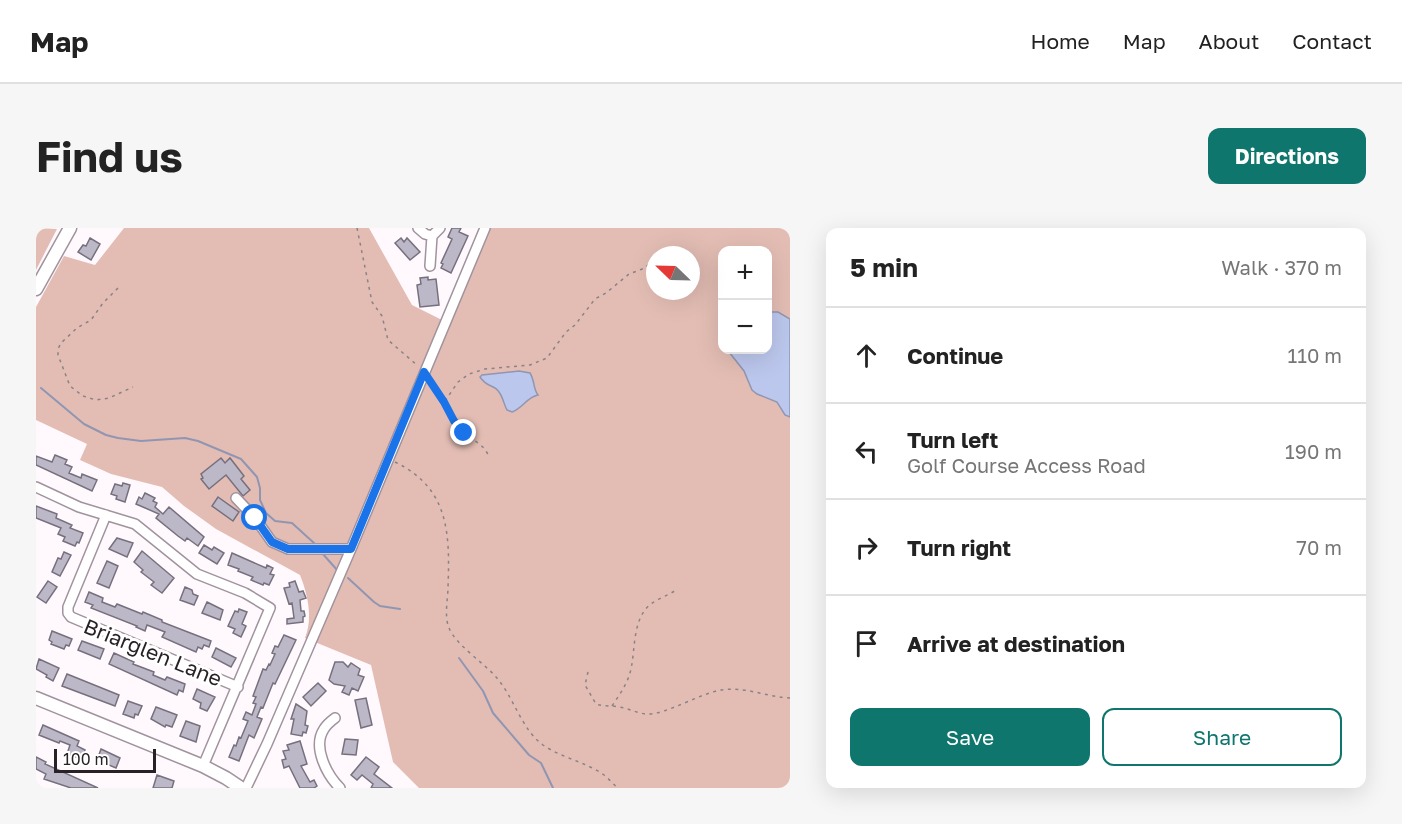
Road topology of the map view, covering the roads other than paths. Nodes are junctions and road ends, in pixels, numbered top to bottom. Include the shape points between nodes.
1 (70, 228) edge
2 (417, 228) edge
3 (440, 228) edge
4 (484, 228) edge
5 (432, 236) junction
6 (430, 266) dead end
7 (36, 289) edge
8 (36, 487) edge
9 (236, 498) dead end
10 (106, 515) junction
11 (351, 549) junction
12 (238, 687) junction
13 (36, 698) edge
14 (335, 718) dead end
15 (203, 766) junction
16 (241, 788) edge
17 (246, 788) edge
18 (340, 788) edge

1 - 7 main road
2 - 5 street
3 - 5 street
4 - 11 street
5 - 6 street
8 - 10 street
9 - 11 street via 272,542 288,549
10 - 12 street via 135,524 197,574 245,593 270,608
10 - 12 street, Briarglen Lane via 71,599 71,617
11 - 17 street
12 - 15 street
13 - 15 main road
14 - 18 street via 320,738 328,772
15 - 16 main road

